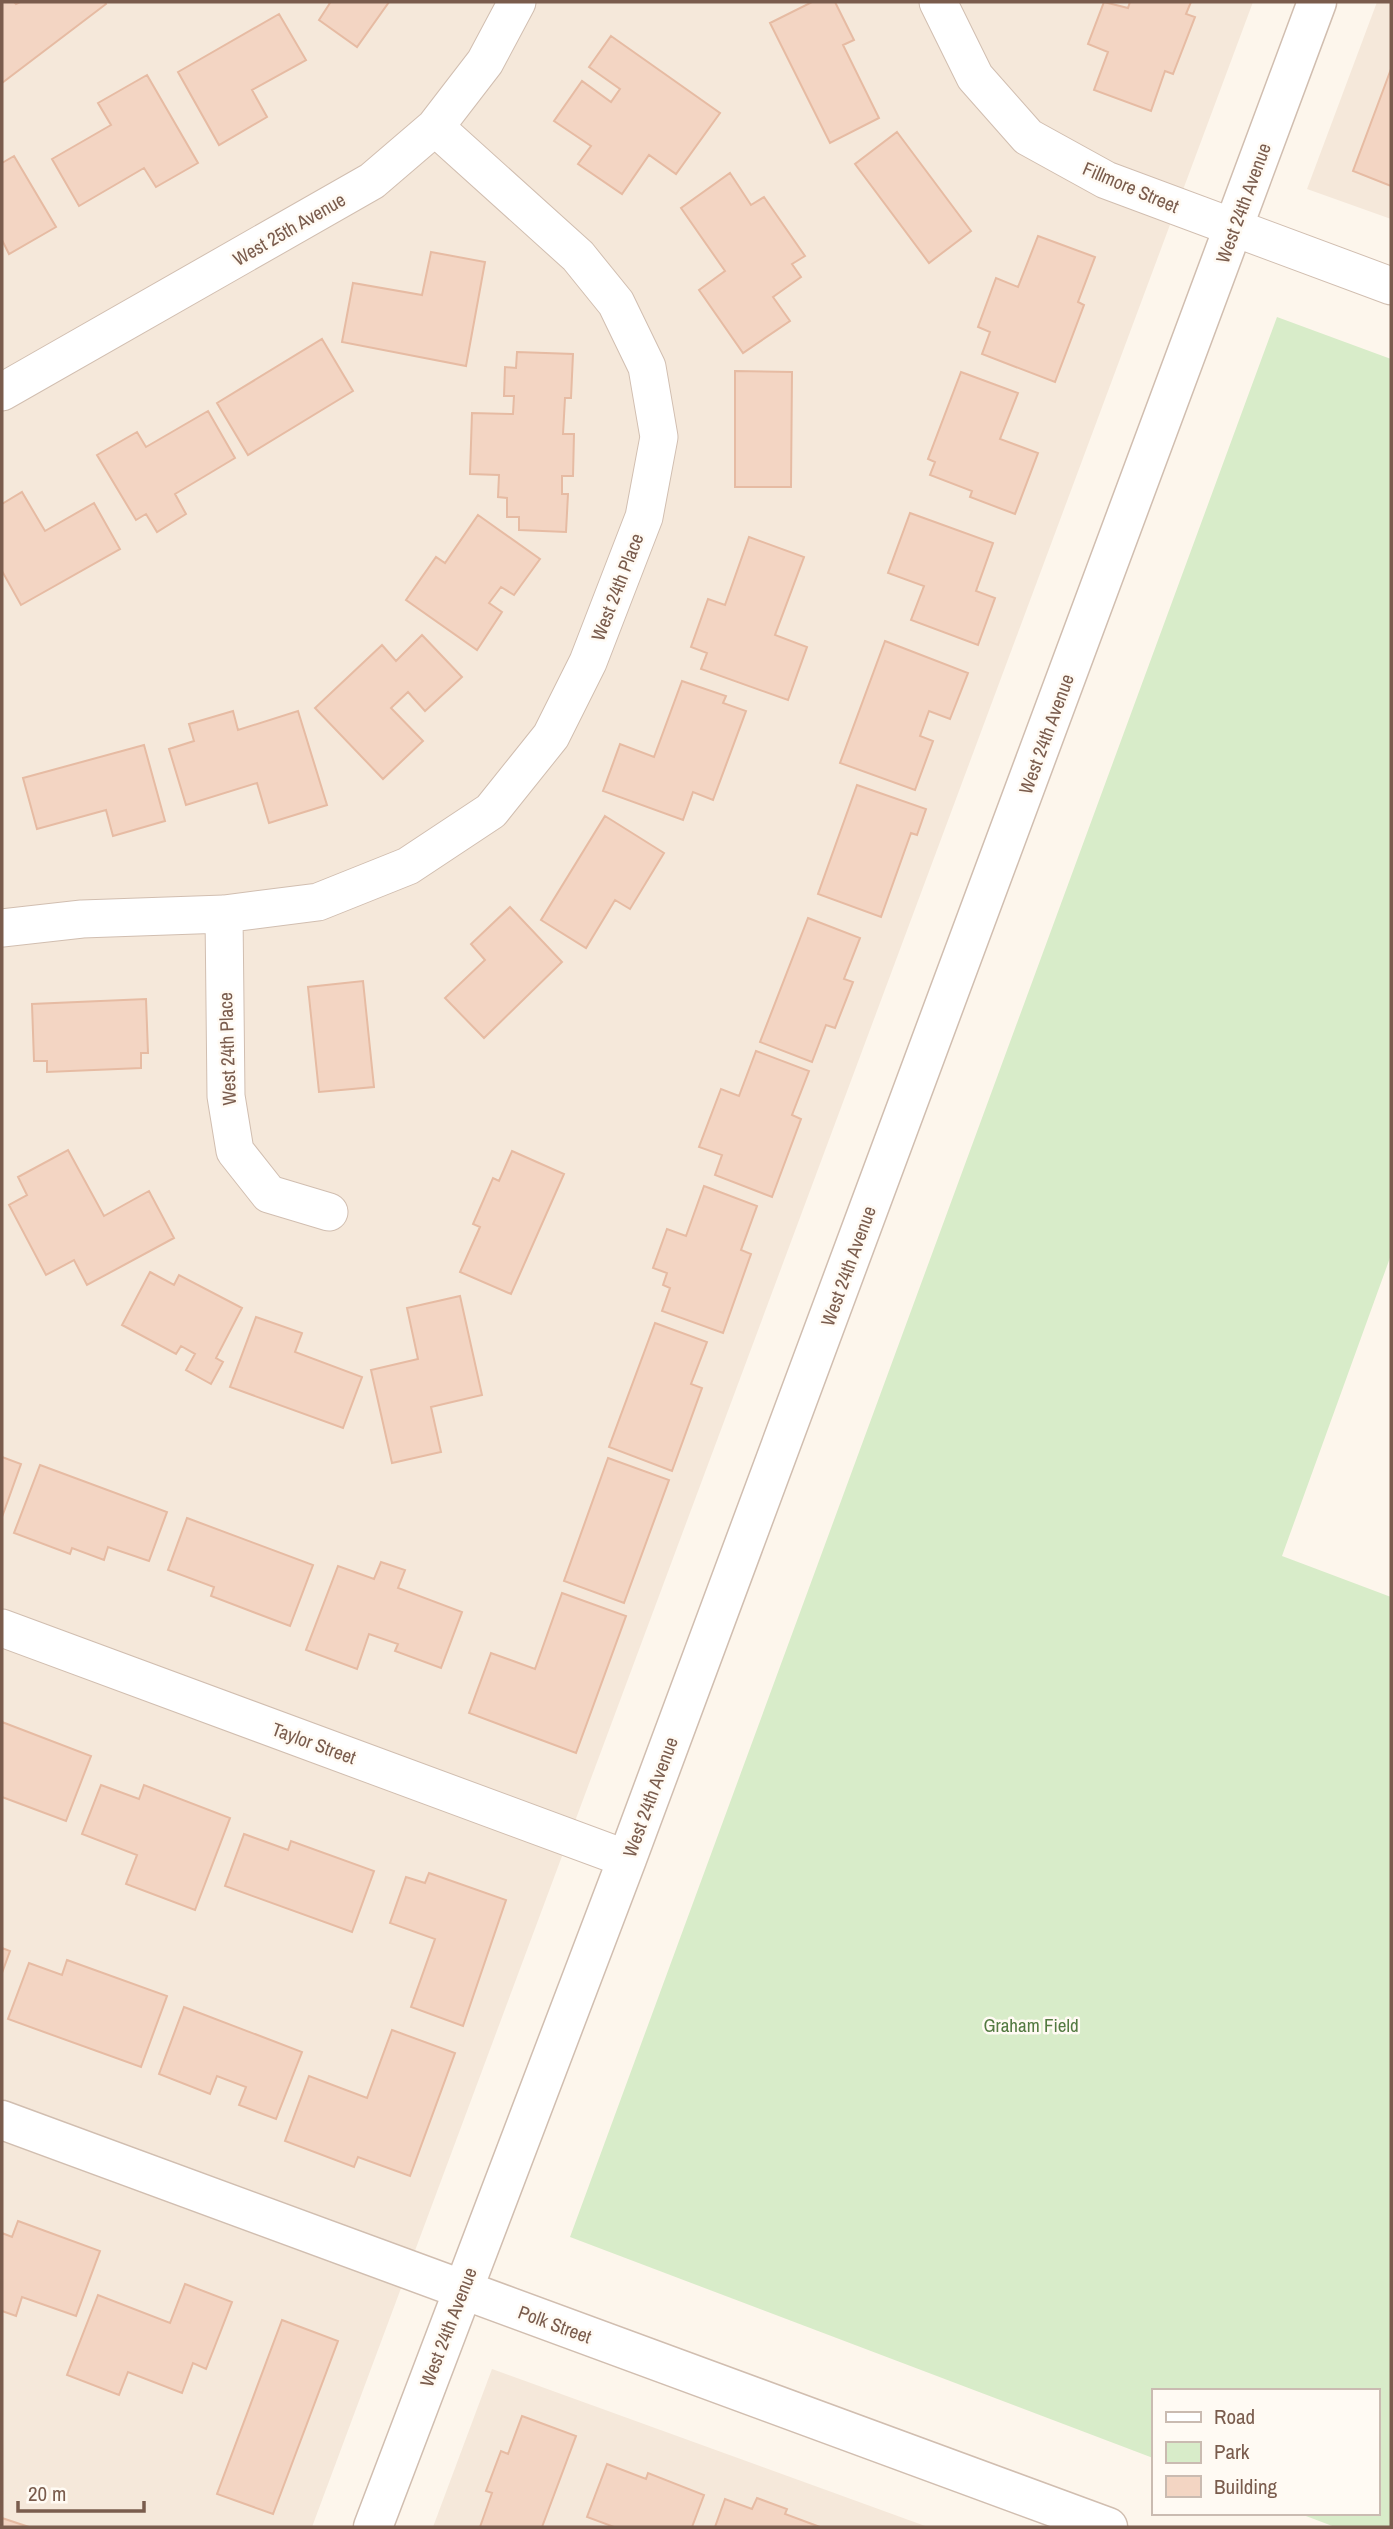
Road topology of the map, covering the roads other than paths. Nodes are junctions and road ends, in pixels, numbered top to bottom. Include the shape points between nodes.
1 (517, 2) edge
2 (939, 2) edge
3 (1317, 2) edge
4 (435, 127) junction
5 (1233, 228) junction
6 (1391, 286) edge
7 (2, 392) edge
8 (224, 914) junction
9 (2, 928) edge
10 (329, 1212) dead end
11 (2, 1628) edge
12 (627, 1859) junction
13 (2, 2120) edge
14 (462, 2290) junction
15 (373, 2527) edge
16 (1108, 2527) edge

1 - 4 street, West 25th Avenue via 485,62
2 - 5 street, Fillmore Street via 975,77 1028,138 1106,180
3 - 5 street, West 24th Avenue
4 - 7 street, West 25th Avenue via 372,181
4 - 8 street, West 24th Place via 578,256 616,303 647,367 659,437 643,517 588,662 551,736 491,811 408,866 318,902
5 - 6 street, Fillmore Street
5 - 12 street, West 24th Avenue
8 - 9 street, West 24th Place via 82,919
8 - 10 street, West 24th Place via 226,1096 235,1151 269,1194
11 - 12 street, Taylor Street
12 - 14 street, West 24th Avenue
13 - 14 street, Polk Street
14 - 15 street, West 24th Avenue
14 - 16 street, Polk Street

